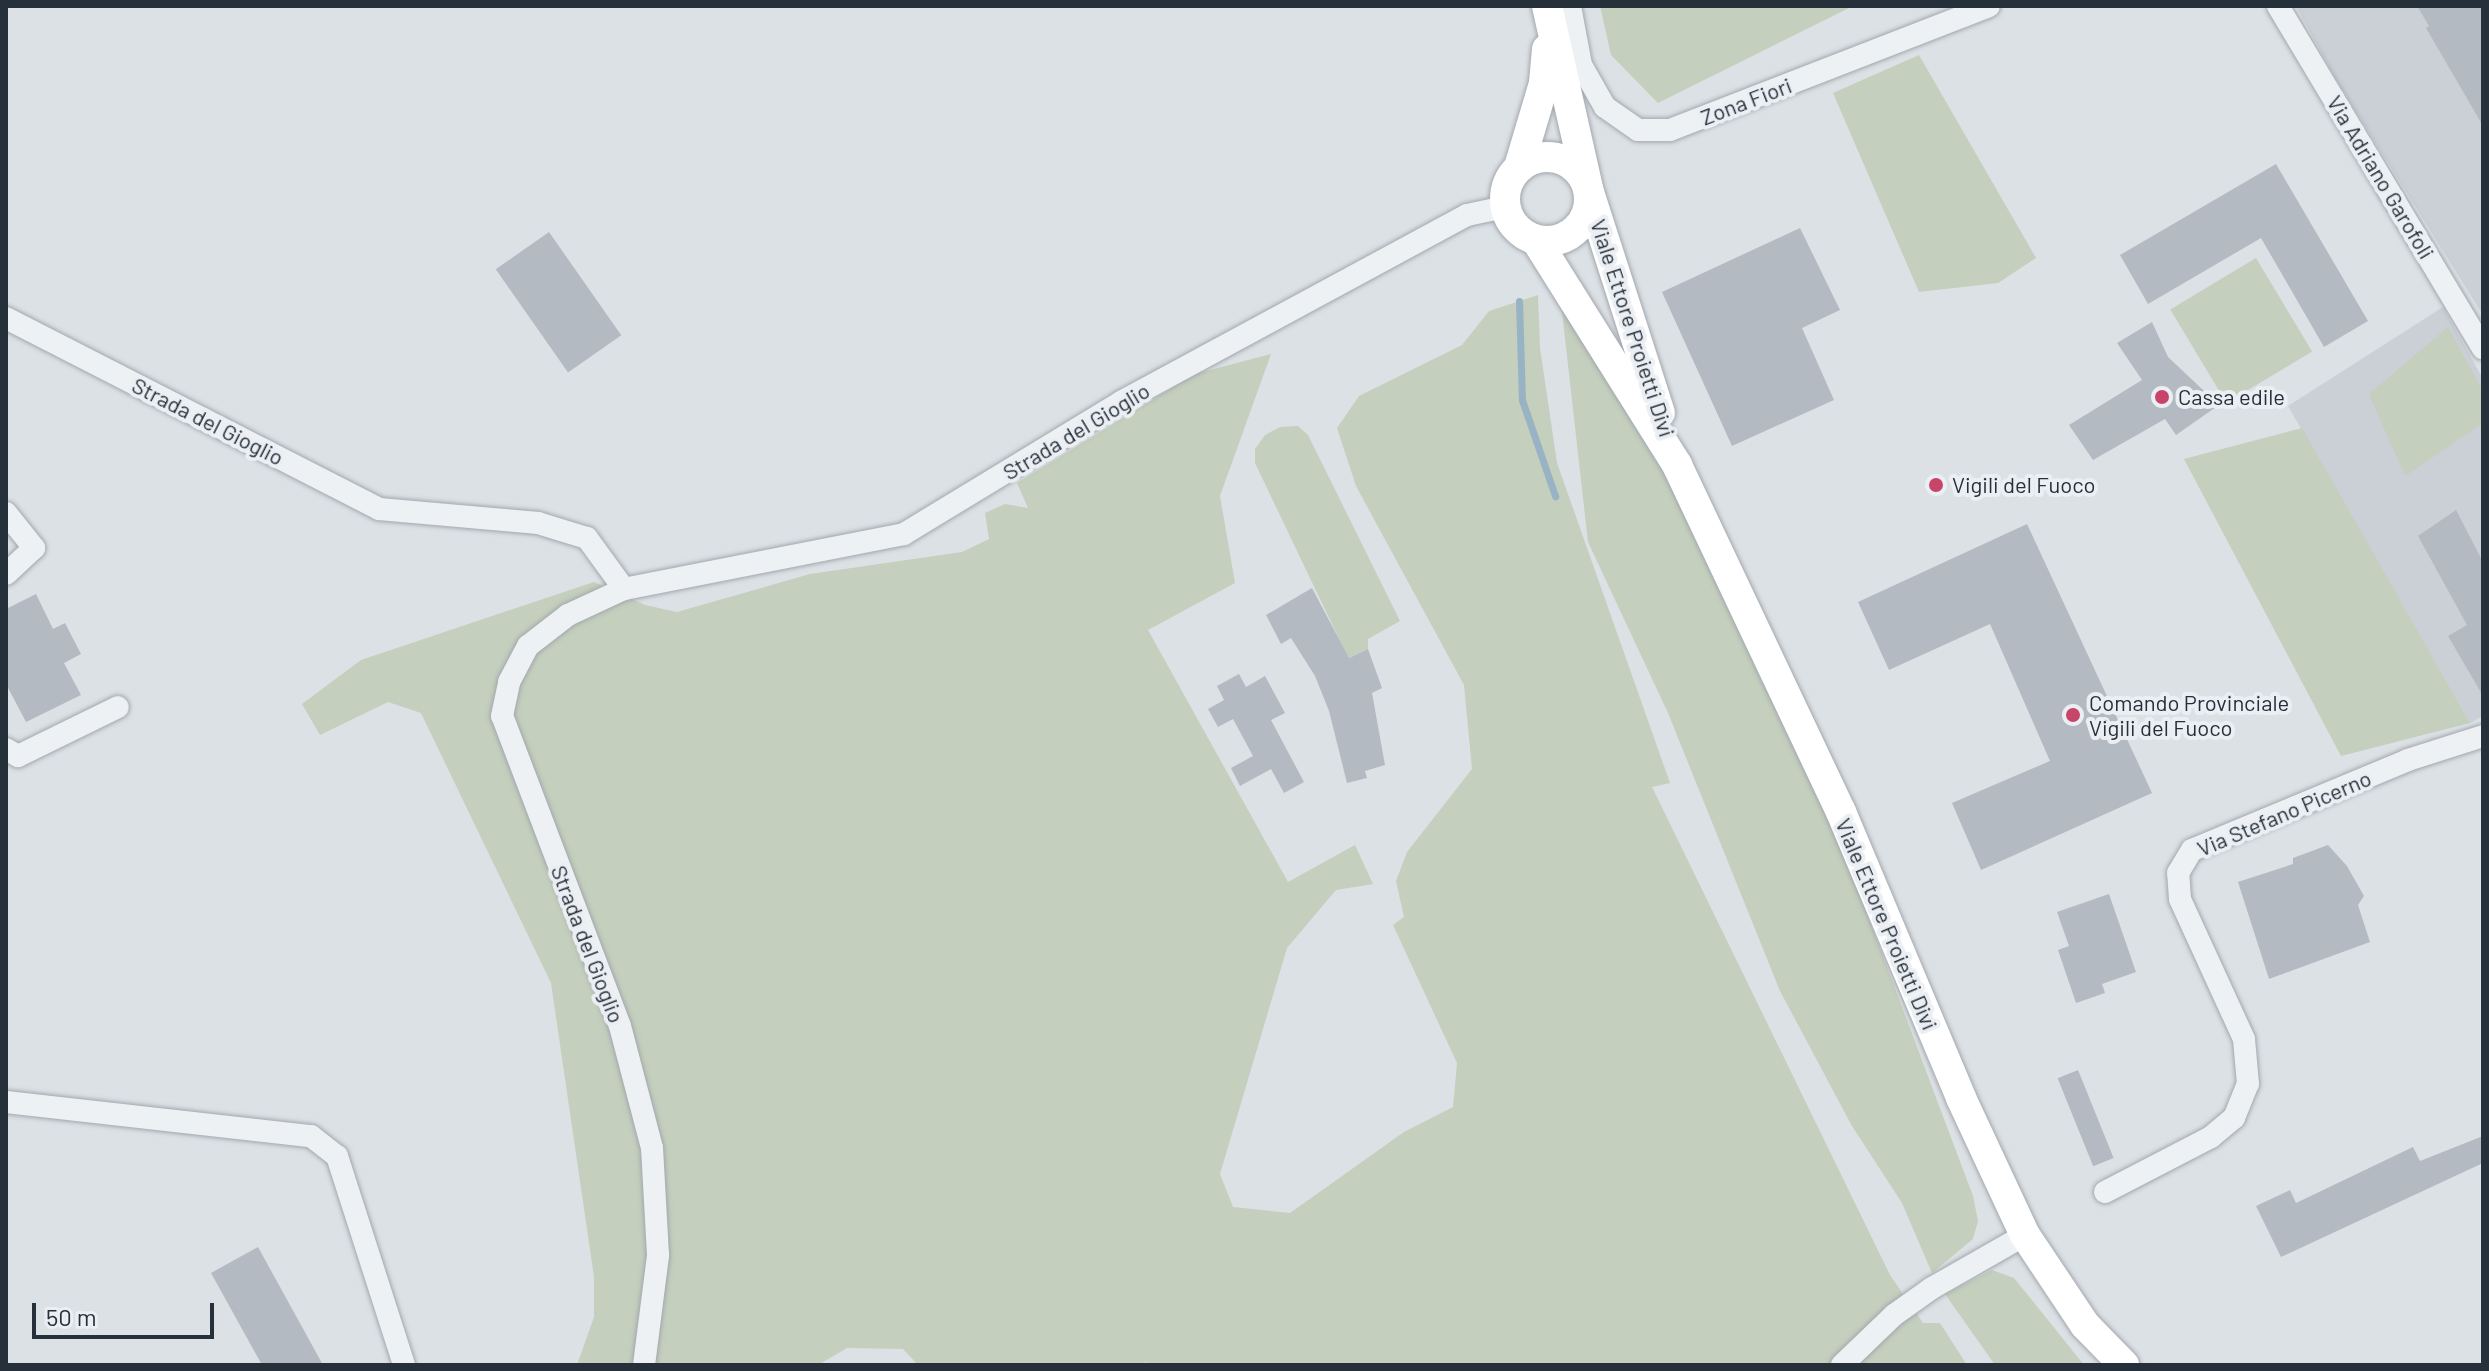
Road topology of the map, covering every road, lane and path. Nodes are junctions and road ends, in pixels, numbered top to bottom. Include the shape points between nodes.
1 (1989, 6) edge
2 (2278, 6) edge
3 (1556, 13) edge
4 (1519, 167) junction
5 (1589, 192) junction
6 (1506, 207) junction
7 (1536, 240) junction
8 (6, 318) edge
9 (2483, 348) edge
10 (1677, 465) junction
11 (6, 513) edge
12 (6, 574) edge
13 (624, 589) junction
14 (118, 707) dead end
15 (2477, 738) edge
16 (6, 749) edge
17 (2483, 761) edge
18 (6, 1102) edge
19 (2105, 1192) dead end
20 (2025, 1235) junction
21 (404, 1365) edge
22 (644, 1365) edge
23 (1842, 1365) edge
24 (2124, 1365) edge

1 - 3 street, Zona Fiori via 1670,130 1638,130 1605,107
2 - 9 street, Via Adriano Garofoli
3 - 4 main road via 1544,83
3 - 5 main road, Viale Ettore Proietti Divi
4 - 5 main road, Viale Ettore Proietti Divi via 1555,157 1577,169
4 - 6 main road via 1507,185
5 - 7 main road, Viale Ettore Proietti Divi via 1584,219 1576,230 1551,241
5 - 10 main road, Viale Ettore Proietti Divi
6 - 7 main road, Viale Ettore Proietti Divi via 1516,228
6 - 13 street, Strada del Gioglio via 1467,215 1149,387 904,534
7 - 10 main road, Viale Ettore Proietti Divi
8 - 13 street, Strada del Gioglio via 379,509 538,523 587,538
10 - 20 main road, Viale Ettore Proietti Divi via 1841,812 1961,1098
11 - 12 street via 34,548
13 - 22 street, Strada del Gioglio via 568,615 528,646 509,682 502,716 620,1026 652,1148 658,1255
14 - 16 street via 18,756
15 - 17 street
15 - 19 street, Via Stefano Picerno via 2408,760 2192,850 2178,873 2180,899 2244,1039 2248,1084 2234,1118 2211,1137
18 - 21 street via 311,1136 337,1156
20 - 23 street via 1932,1288 1894,1315
20 - 24 main road, Viale Ettore Proietti Divi via 2085,1325

